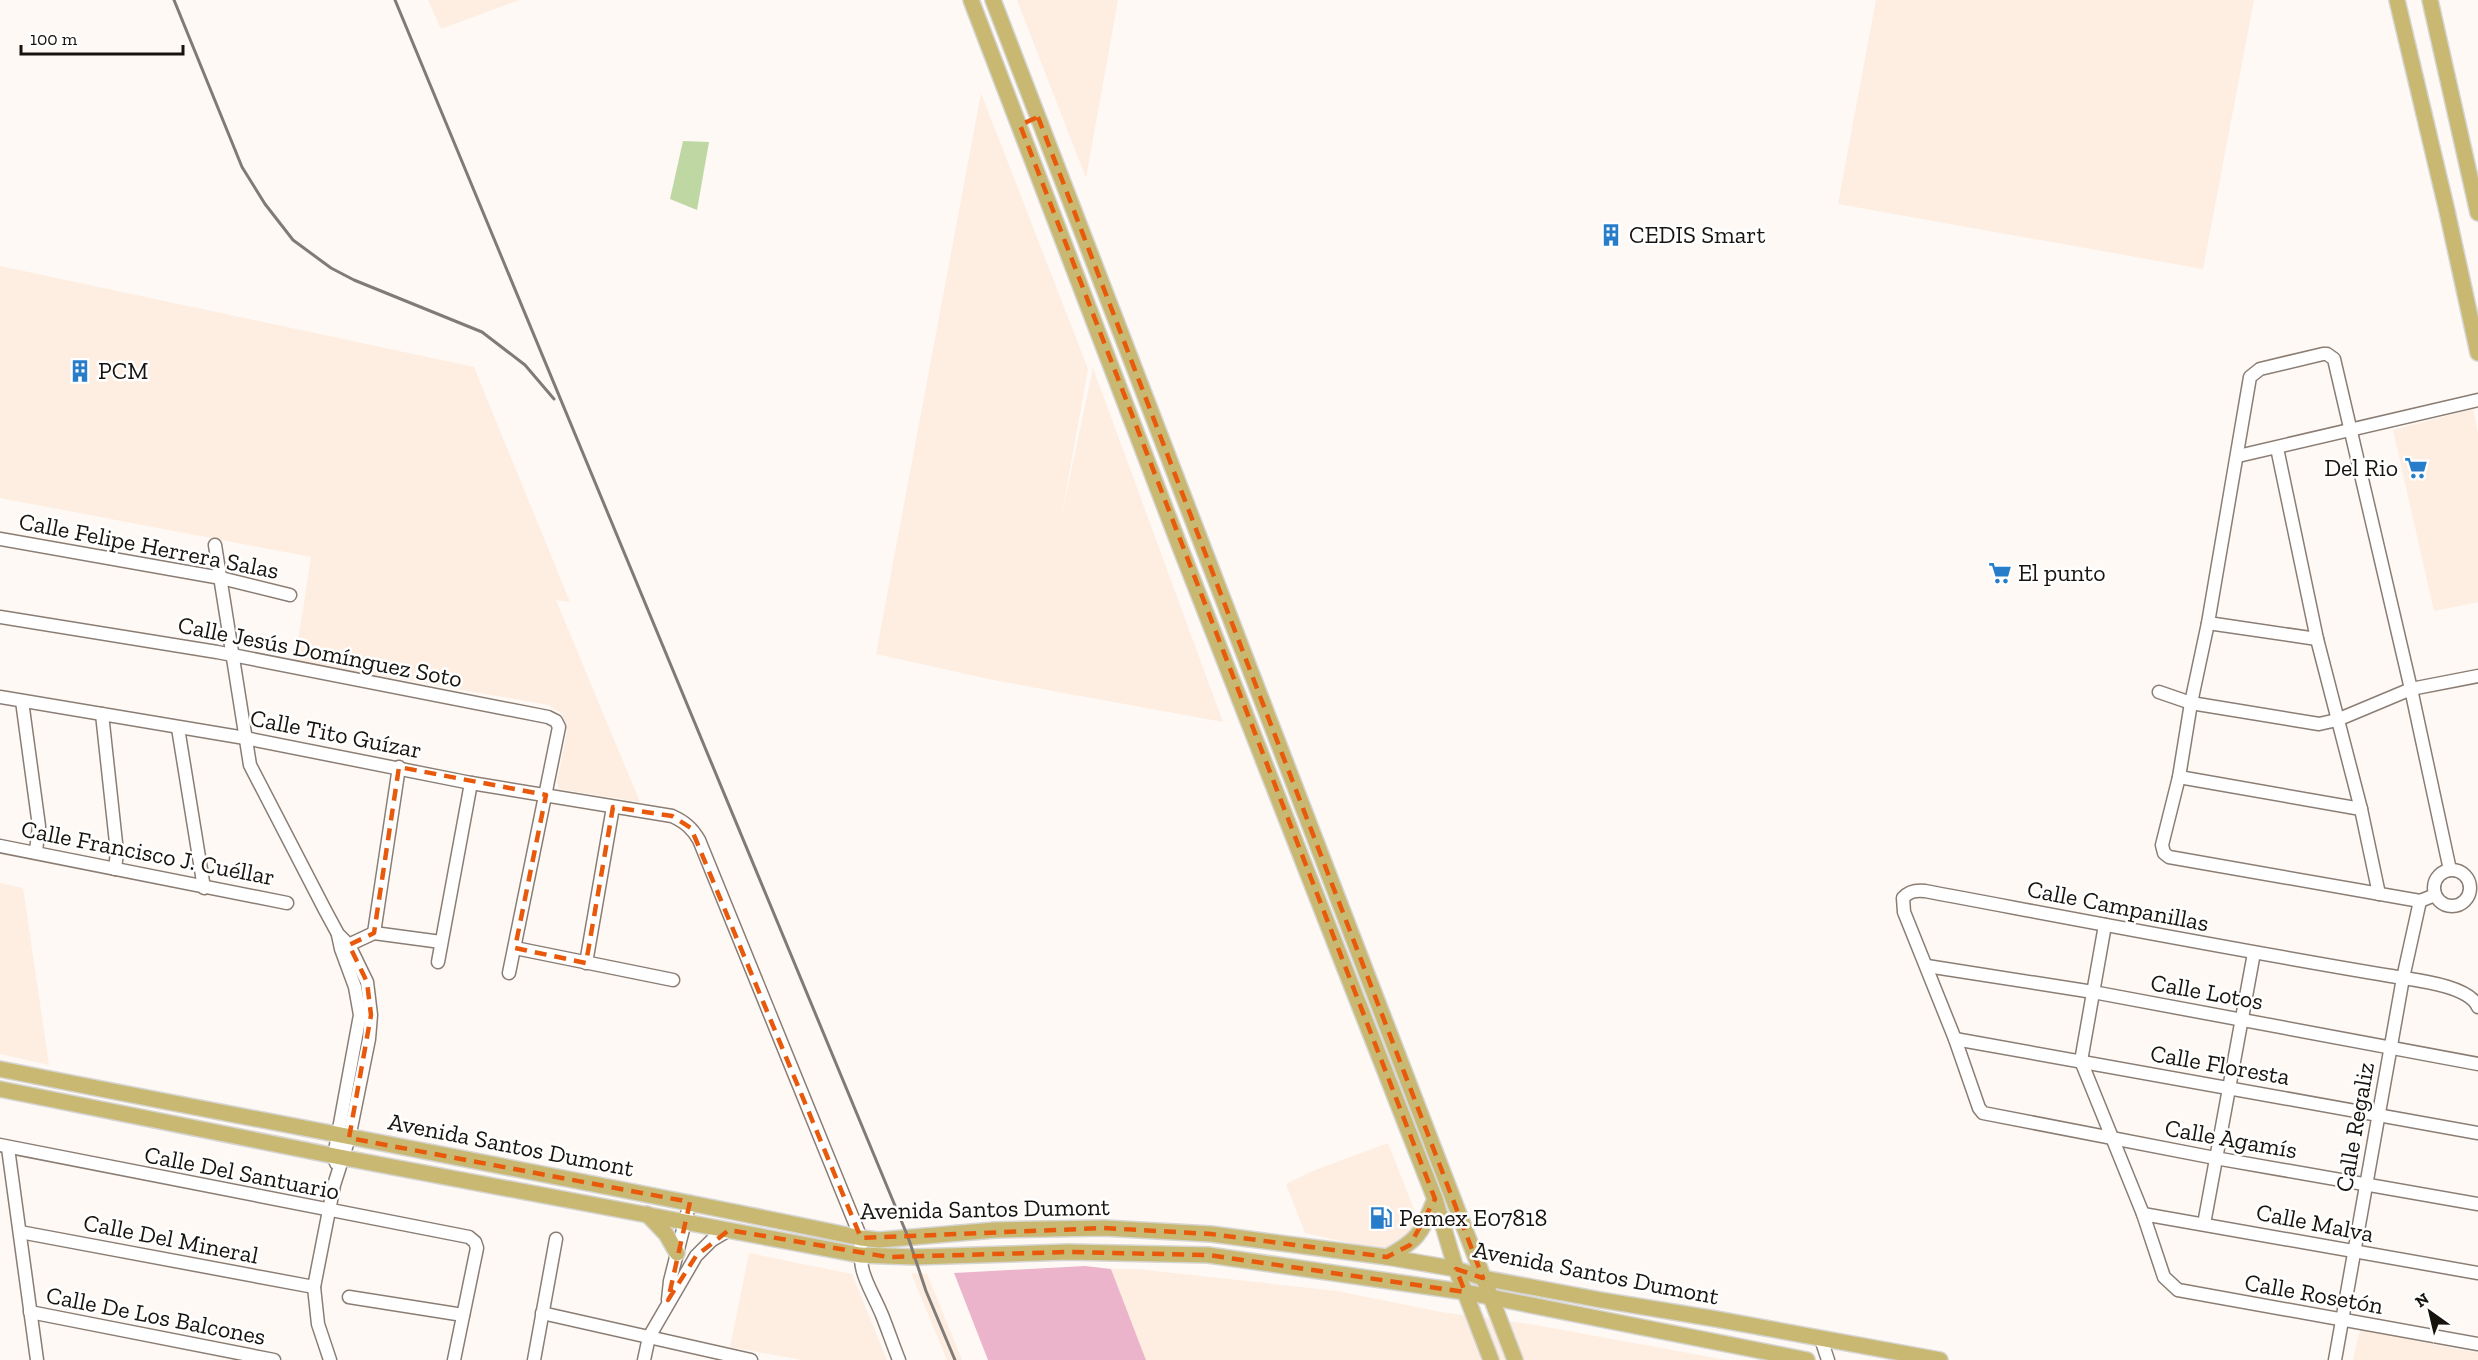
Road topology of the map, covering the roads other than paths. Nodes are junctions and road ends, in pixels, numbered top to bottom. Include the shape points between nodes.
1 (971, 0) edge
2 (993, 0) edge
3 (2397, 0) edge
4 (2430, 0) edge
5 (1038, 117) junction
6 (1020, 125) junction
7 (2478, 213) edge
8 (2478, 353) edge
9 (2478, 400) edge
10 (2352, 430) junction
11 (2277, 448) junction
12 (2238, 456) junction
13 (0, 539) edge
14 (216, 546) dead end
15 (221, 578) junction
16 (290, 595) dead end
17 (0, 617) edge
18 (2208, 623) junction
19 (2317, 639) junction
20 (232, 656) junction
21 (2478, 676) edge
22 (2411, 689) junction
23 (2159, 692) dead end
24 (0, 697) edge
25 (21, 701) junction
26 (2191, 703) junction
27 (102, 714) junction
28 (2337, 720) junction
29 (178, 728) junction
30 (245, 738) junction
31 (399, 767) junction
32 (2179, 777) junction
33 (471, 783) junction
34 (546, 795) junction
35 (613, 807) junction
36 (2361, 809) junction
37 (0, 846) edge
38 (36, 851) junction
39 (116, 869) junction
40 (2450, 870) junction
41 (2474, 887) edge
42 (204, 888) junction
43 (2379, 894) junction
44 (2435, 895) junction
45 (2420, 901) junction
46 (287, 903) dead end
47 (2105, 925) junction
48 (374, 933) junction
49 (441, 942) junction
50 (345, 947) junction
51 (515, 948) junction
52 (2254, 953) junction
53 (438, 962) dead end
54 (586, 963) junction
55 (1927, 966) junction
56 (509, 973) dead end
57 (2403, 978) junction
58 (673, 981) dead end
59 (2093, 992) junction
60 (2476, 1003) edge
61 (2241, 1019) junction
62 (1955, 1039) junction
63 (2391, 1048) junction
64 (2081, 1061) junction
65 (2478, 1064) edge
66 (0, 1069) edge
67 (2229, 1088) junction
68 (0, 1089) edge
69 (1979, 1108) joint
70 (2378, 1116) junction
71 (2478, 1133) edge
72 (343, 1137) junction
73 (2112, 1139) junction
74 (4, 1146) edge
75 (2215, 1158) junction
76 (339, 1161) junction
77 (2366, 1184) junction
78 (1435, 1199) junction
79 (690, 1202) junction
80 (2478, 1204) edge
81 (329, 1211) junction
82 (647, 1214) junction
83 (2143, 1214) junction
84 (685, 1222) junction
85 (2204, 1224) junction
86 (729, 1230) junction
87 (20, 1232) junction
88 (861, 1238) junction
89 (556, 1239) dead end
90 (2354, 1252) junction
91 (677, 1253) junction
92 (860, 1255) junction
93 (1387, 1257) junction
94 (1456, 1269) junction
95 (2478, 1273) edge
96 (1483, 1278) junction
97 (314, 1287) junction
98 (1465, 1292) junction
99 (349, 1297) dead end
100 (1490, 1297) junction
101 (668, 1300) junction
102 (1600, 1300) junction
103 (30, 1312) junction
104 (542, 1313) junction
105 (463, 1315) junction
106 (1595, 1319) junction
107 (2343, 1320) junction
108 (649, 1337) junction
109 (1821, 1339) junction
110 (2478, 1344) edge
111 (37, 1360) edge
112 (274, 1360) edge
113 (330, 1360) edge
114 (454, 1360) edge
115 (534, 1360) edge
116 (644, 1360) edge
117 (751, 1360) edge
118 (899, 1360) edge
119 (1491, 1360) edge
120 (1515, 1360) edge
121 (1807, 1360) edge
122 (1828, 1360) edge
123 (1940, 1360) edge
124 (2335, 1360) edge

1 - 6 main road
2 - 5 main road
3 - 8 main road
4 - 7 main road
5 - 6 main road
5 - 96 main road
6 - 78 main road
9 - 10 street
10 - 11 street
10 - 12 street via 2334,359 2327,354 2260,369 2250,377
10 - 22 street
11 - 12 street
11 - 19 street
12 - 18 street
13 - 15 street, Calle Felipe Herrera Salas
14 - 15 street
15 - 16 street, Calle Felipe Herrera Salas
15 - 20 street
17 - 20 street, Calle Jesús Domínguez Soto
18 - 19 street
18 - 26 street
19 - 28 street
20 - 30 street
20 - 34 street, Calle Jesús Domínguez Soto via 553,719 559,727
21 - 22 street
22 - 28 street
22 - 40 street
23 - 26 street
24 - 25 street, Calle Tito Guízar
25 - 27 street, Calle Tito Guízar
25 - 38 street via 39,826
26 - 28 street via 2319,724
26 - 32 street
27 - 29 street, Calle Tito Guízar
27 - 39 street
28 - 36 street
29 - 30 street, Calle Tito Guízar
29 - 42 street
30 - 31 street, Calle Tito Guízar
30 - 50 street via 256,781
31 - 33 street, Calle Tito Guízar
31 - 48 street
32 - 36 street
32 - 43 street via 2162,845 2169,857
33 - 34 street, Calle Tito Guízar
33 - 49 street
34 - 35 street, Calle Tito Guízar
34 - 51 street, Calle Jesús Domínguez Soto
35 - 54 street
35 - 88 street, Calle Tito Guízar via 682,821 699,840
36 - 43 street
37 - 38 street, Calle Francisco J. Cuéllar
38 - 39 street, Calle Francisco J. Cuéllar
39 - 42 street, Calle Francisco J. Cuéllar
40 - 41 street via 2462,872
40 - 44 street via 2436,879
41 - 44 street via 2455,906 2443,904
42 - 46 street, Calle Francisco J. Cuéllar
43 - 45 street
44 - 45 street
45 - 57 street, Calle Regaliz
47 - 52 street, Calle Campanillas
47 - 55 street, Calle Campanillas via 1913,891 1903,898 1904,912
47 - 59 street
48 - 49 street
48 - 50 street
49 - 53 street
50 - 72 street via 368,981 371,1015 369,1039
51 - 54 street
51 - 56 street, Calle Jesús Domínguez Soto
52 - 57 street, Calle Campanillas
52 - 61 street
54 - 58 street
55 - 59 street, Calle Lotos
55 - 62 street, Calle Campanillas
57 - 60 street, Calle Campanillas via 2464,992
57 - 63 street, Calle Regaliz
59 - 61 street, Calle Lotos
59 - 64 street
61 - 63 street, Calle Lotos
61 - 67 street
62 - 64 street, Calle Floresta
62 - 69 street, Calle Campanillas
63 - 65 street, Calle Lotos
63 - 70 street, Calle Regaliz
64 - 67 street, Calle Floresta
64 - 73 street
66 - 72 main road, Avenida Santos Dumont
67 - 70 street, Calle Floresta
67 - 75 street
68 - 76 main road, Avenida Santos Dumont
69 - 73 street, Calle Agamís via 1987,1115
70 - 71 street, Calle Floresta
70 - 77 street, Calle Regaliz
72 - 76 street
72 - 79 main road, Avenida Santos Dumont
73 - 75 street, Calle Agamís
73 - 83 street
74 - 81 street, Calle Del Santuario
74 - 87 street
75 - 77 street, Calle Agamís
75 - 85 street
76 - 81 street
76 - 82 main road, Avenida Santos Dumont
77 - 80 street, Calle Agamís
77 - 90 street, Calle Regaliz
78 - 93 main road via 1418,1236
78 - 94 main road
79 - 84 street
79 - 88 main road, Avenida Santos Dumont
81 - 97 street
81 - 105 street, Calle Del Santuario via 465,1236 476,1242
82 - 84 main road, Avenida Santos Dumont
82 - 91 main road
83 - 85 street, Calle Malva
83 - 107 street, Calle Rosetón via 2164,1277 2178,1290
84 - 86 main road, Avenida Santos Dumont
84 - 91 street
85 - 90 street, Calle Malva
86 - 92 main road, Avenida Santos Dumont
86 - 101 street via 696,1256
87 - 97 street, Calle Del Mineral
87 - 103 street
88 - 92 street
88 - 93 main road, Avenida Santos Dumont via 1104,1228 1211,1234
89 - 104 street
90 - 95 street, Calle Malva
90 - 107 street, Calle Regaliz
91 - 101 street
92 - 98 main road, Avenida Santos Dumont via 1068,1252 1208,1256
92 - 118 street via 862,1276
93 - 94 main road, Avenida Santos Dumont
94 - 96 main road, Avenida Santos Dumont
94 - 98 main road
96 - 100 main road
96 - 102 main road, Avenida Santos Dumont
97 - 113 street via 318,1324
98 - 100 main road, Avenida Santos Dumont
98 - 119 main road
99 - 105 street
100 - 106 main road, Avenida Santos Dumont
100 - 120 main road
101 - 108 street
102 - 106 main road
102 - 109 main road, Avenida Santos Dumont
103 - 111 street
103 - 112 street, Calle De Los Balcones
104 - 108 street
104 - 115 street
105 - 114 street
106 - 121 main road, Avenida Santos Dumont
107 - 110 street, Calle Rosetón
107 - 124 street, Calle Regaliz
108 - 116 street
108 - 117 street
109 - 122 street
109 - 123 main road, Avenida Santos Dumont

